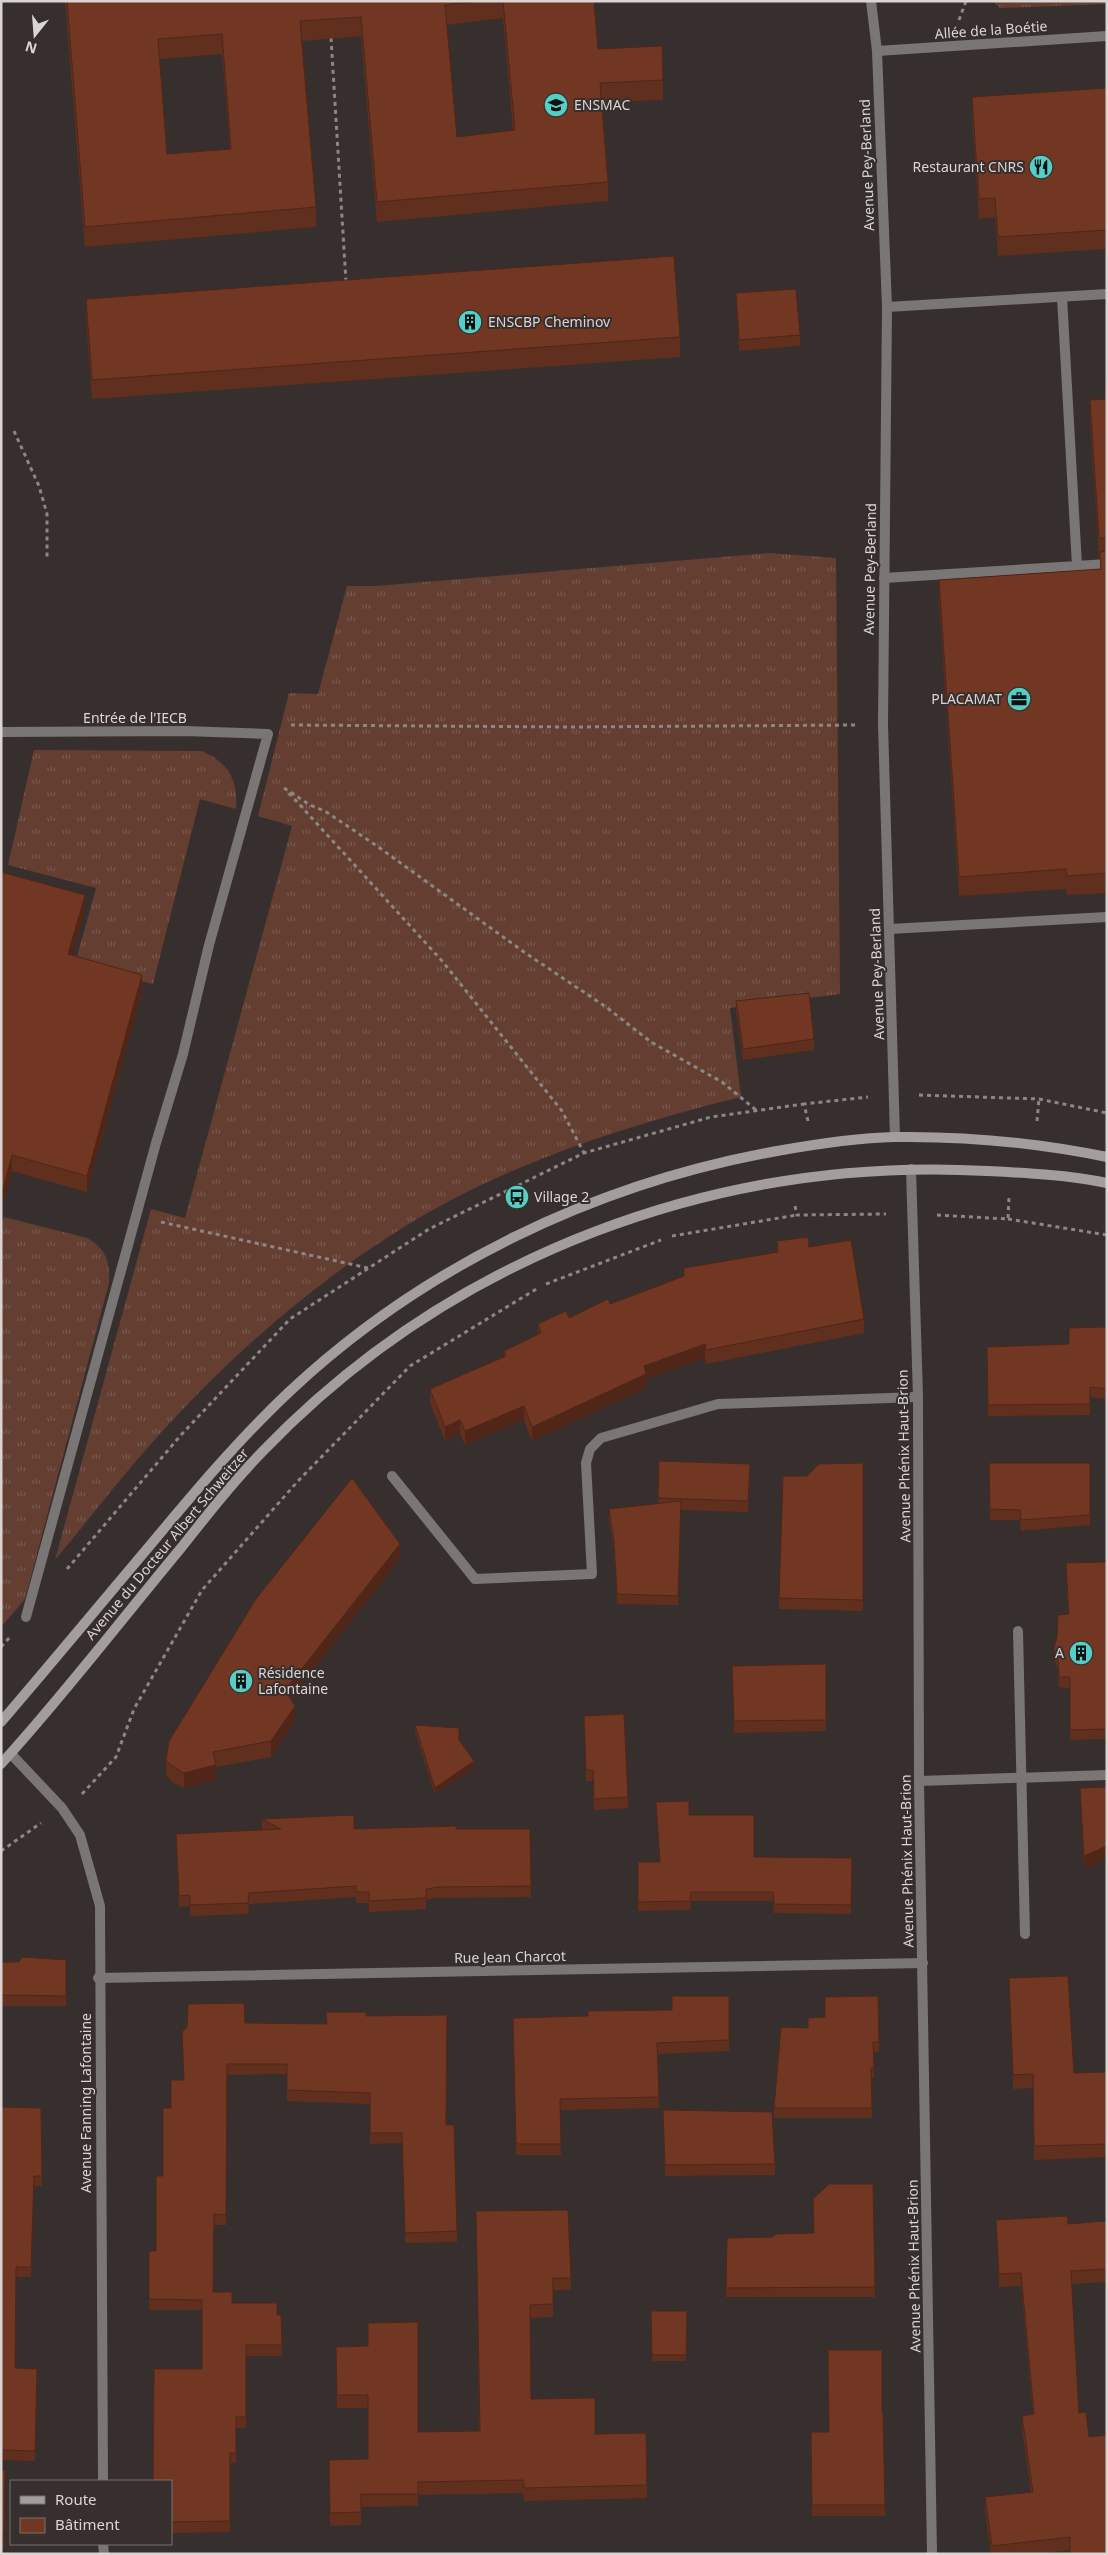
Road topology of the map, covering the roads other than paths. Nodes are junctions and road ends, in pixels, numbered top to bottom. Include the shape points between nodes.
1 (871, 1) edge
2 (1107, 36) edge
3 (877, 51) junction
4 (1107, 294) edge
5 (1062, 297) junction
6 (886, 307) junction
7 (1107, 564) edge
8 (1077, 566) junction
9 (884, 578) junction
10 (1, 732) edge
11 (1107, 918) edge
12 (889, 929) junction
13 (894, 1137) junction
14 (1107, 1157) edge
15 (911, 1169) junction
16 (1107, 1183) edge
17 (918, 1397) junction
18 (392, 1476) dead end
19 (26, 1617) dead end
20 (1018, 1631) dead end
21 (1, 1722) edge
22 (10, 1754) junction
23 (1, 1764) edge
24 (1107, 1775) edge
25 (1022, 1778) junction
26 (919, 1781) junction
27 (1025, 1934) dead end
28 (923, 1963) junction
29 (98, 1978) junction
30 (103, 2480) edge
31 (932, 2554) edge

1 - 3 street, Avenue Pey-Berland
2 - 3 street, Allée de la Boétie
3 - 6 street, Avenue Pey-Berland
4 - 5 street
5 - 6 street
5 - 8 street
6 - 9 street, Avenue Pey-Berland
7 - 8 street
8 - 9 street
9 - 12 street, Avenue Pey-Berland via 883,724
10 - 19 street, Entrée de l'IECB via 268,734 209,945 183,1054
11 - 12 street
12 - 13 street, Avenue Pey-Berland
13 - 14 main road, Avenue du Docteur Albert Schweitzer via 982,1140
13 - 21 main road, Avenue du Docteur Albert Schweitzer via 812,1144 735,1158 660,1178 516,1236 398,1304 329,1357 238,1443
15 - 16 main road, Avenue du Docteur Albert Schweitzer via 1010,1172
15 - 17 street, Avenue Phénix Haut-Brion
15 - 22 main road, Avenue du Docteur Albert Schweitzer via 851,1171 790,1179 734,1189 662,1208 611,1224 545,1251 420,1320 362,1362 263,1451 222,1496
17 - 18 street via 718,1404 601,1438 590,1449 586,1463 592,1574 475,1580
17 - 26 street, Avenue Phénix Haut-Brion
20 - 25 street
22 - 23 main road, Avenue du Docteur Albert Schweitzer
22 - 29 street, Avenue Fanning Lafontaine via 62,1808 80,1835 100,1906
24 - 25 street
25 - 26 street
25 - 27 street
26 - 28 street, Avenue Phénix Haut-Brion
28 - 29 street, Rue Jean Charcot
28 - 31 street, Avenue Phénix Haut-Brion
29 - 30 street, Avenue Fanning Lafontaine

